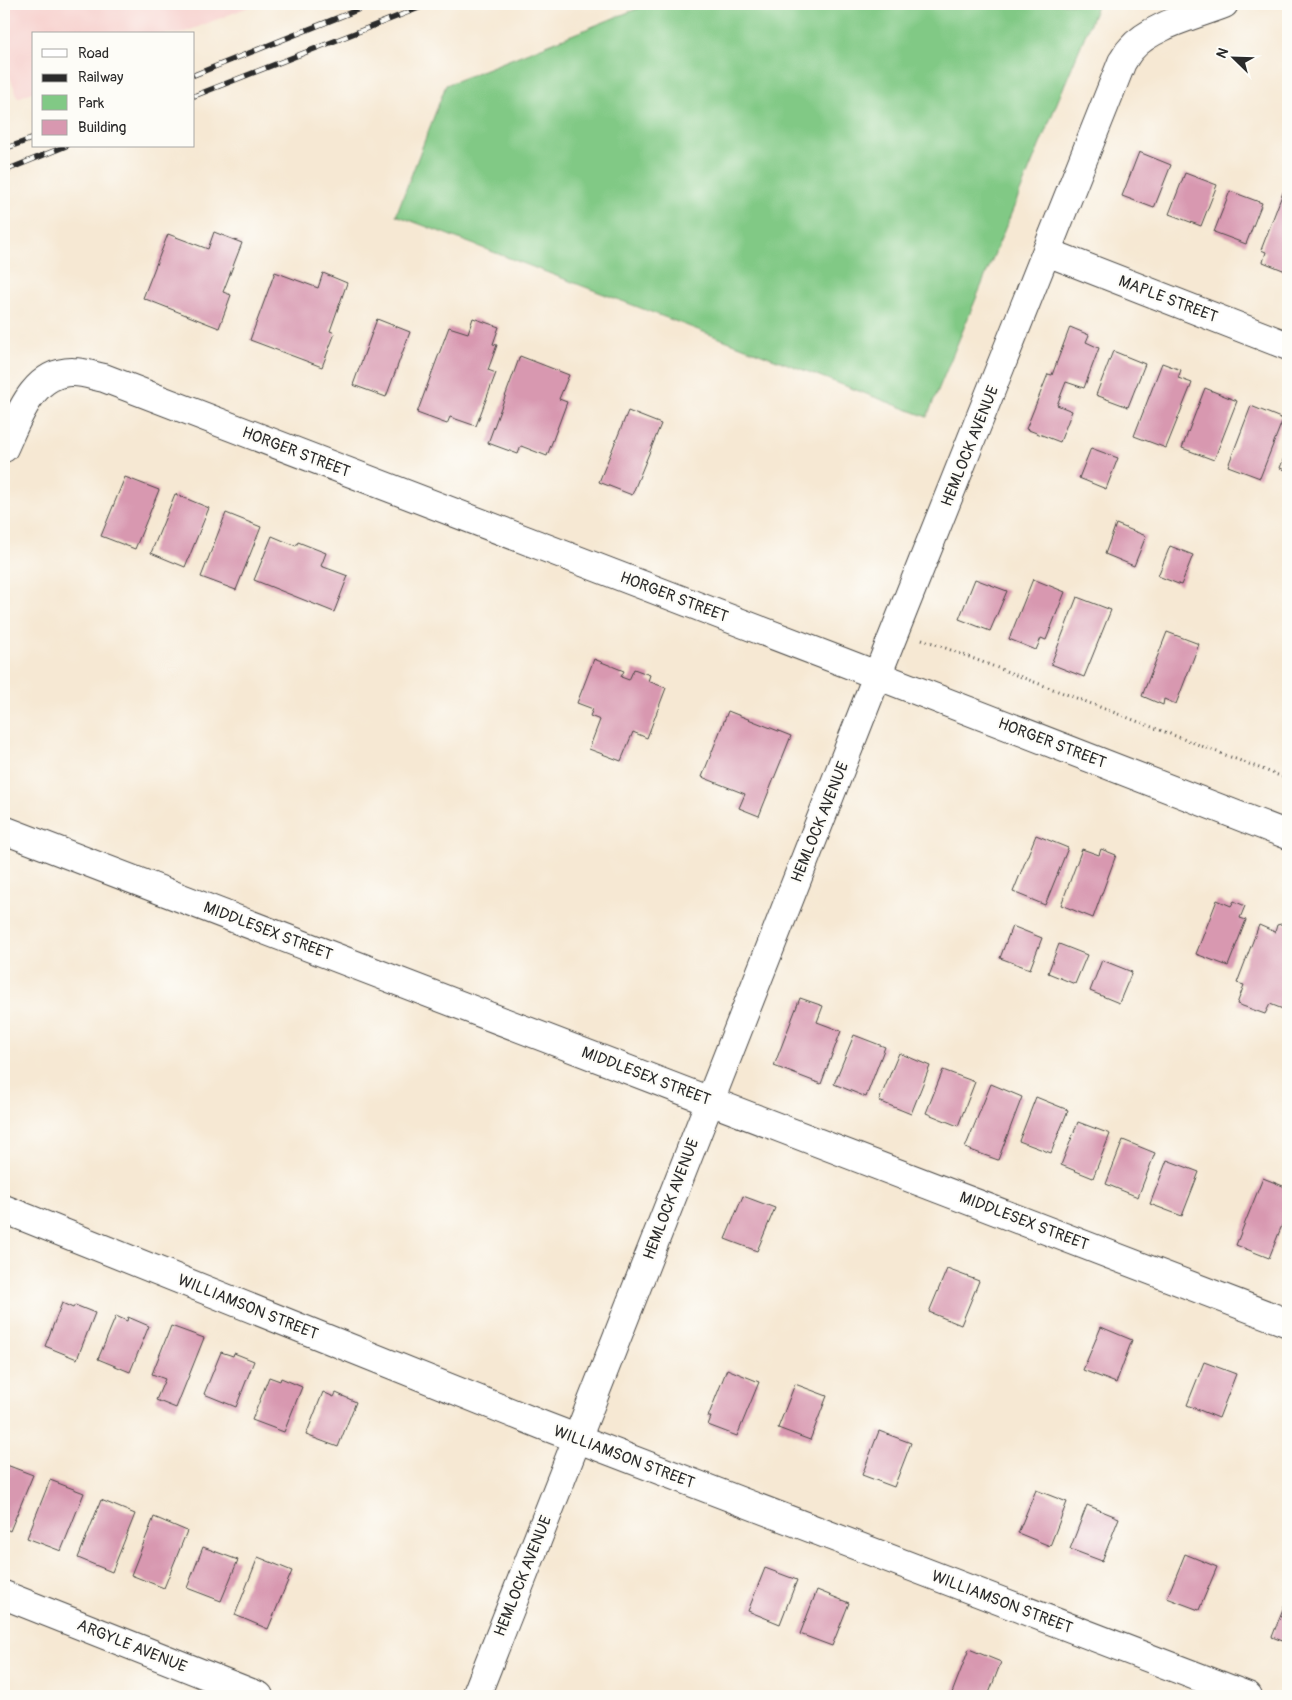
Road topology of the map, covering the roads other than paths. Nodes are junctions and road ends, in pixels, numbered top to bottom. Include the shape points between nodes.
1 (1224, 4) edge
2 (1047, 252) junction
3 (1288, 346) edge
4 (4, 448) edge
5 (877, 676) junction
6 (4, 830) edge
7 (1288, 836) edge
8 (709, 1101) junction
9 (4, 1209) edge
10 (1288, 1323) edge
11 (578, 1439) junction
12 (4, 1595) edge
13 (259, 1696) edge
14 (476, 1696) edge
15 (1248, 1696) edge

1 - 2 street, HEMLOCK AVENUE via 1157,30 1130,50 1122,62
2 - 3 street, MAPLE STREET
2 - 5 street, HEMLOCK AVENUE
4 - 5 street, HORGER STREET via 31,394 45,381 72,372 104,378
5 - 7 street, HORGER STREET
5 - 8 street, HEMLOCK AVENUE
6 - 8 street, MIDDLESEX STREET
8 - 10 street, MIDDLESEX STREET
8 - 11 street, HEMLOCK AVENUE
9 - 11 street, WILLIAMSON STREET
11 - 14 street, HEMLOCK AVENUE
11 - 15 street, WILLIAMSON STREET
12 - 13 street, ARGYLE AVENUE

